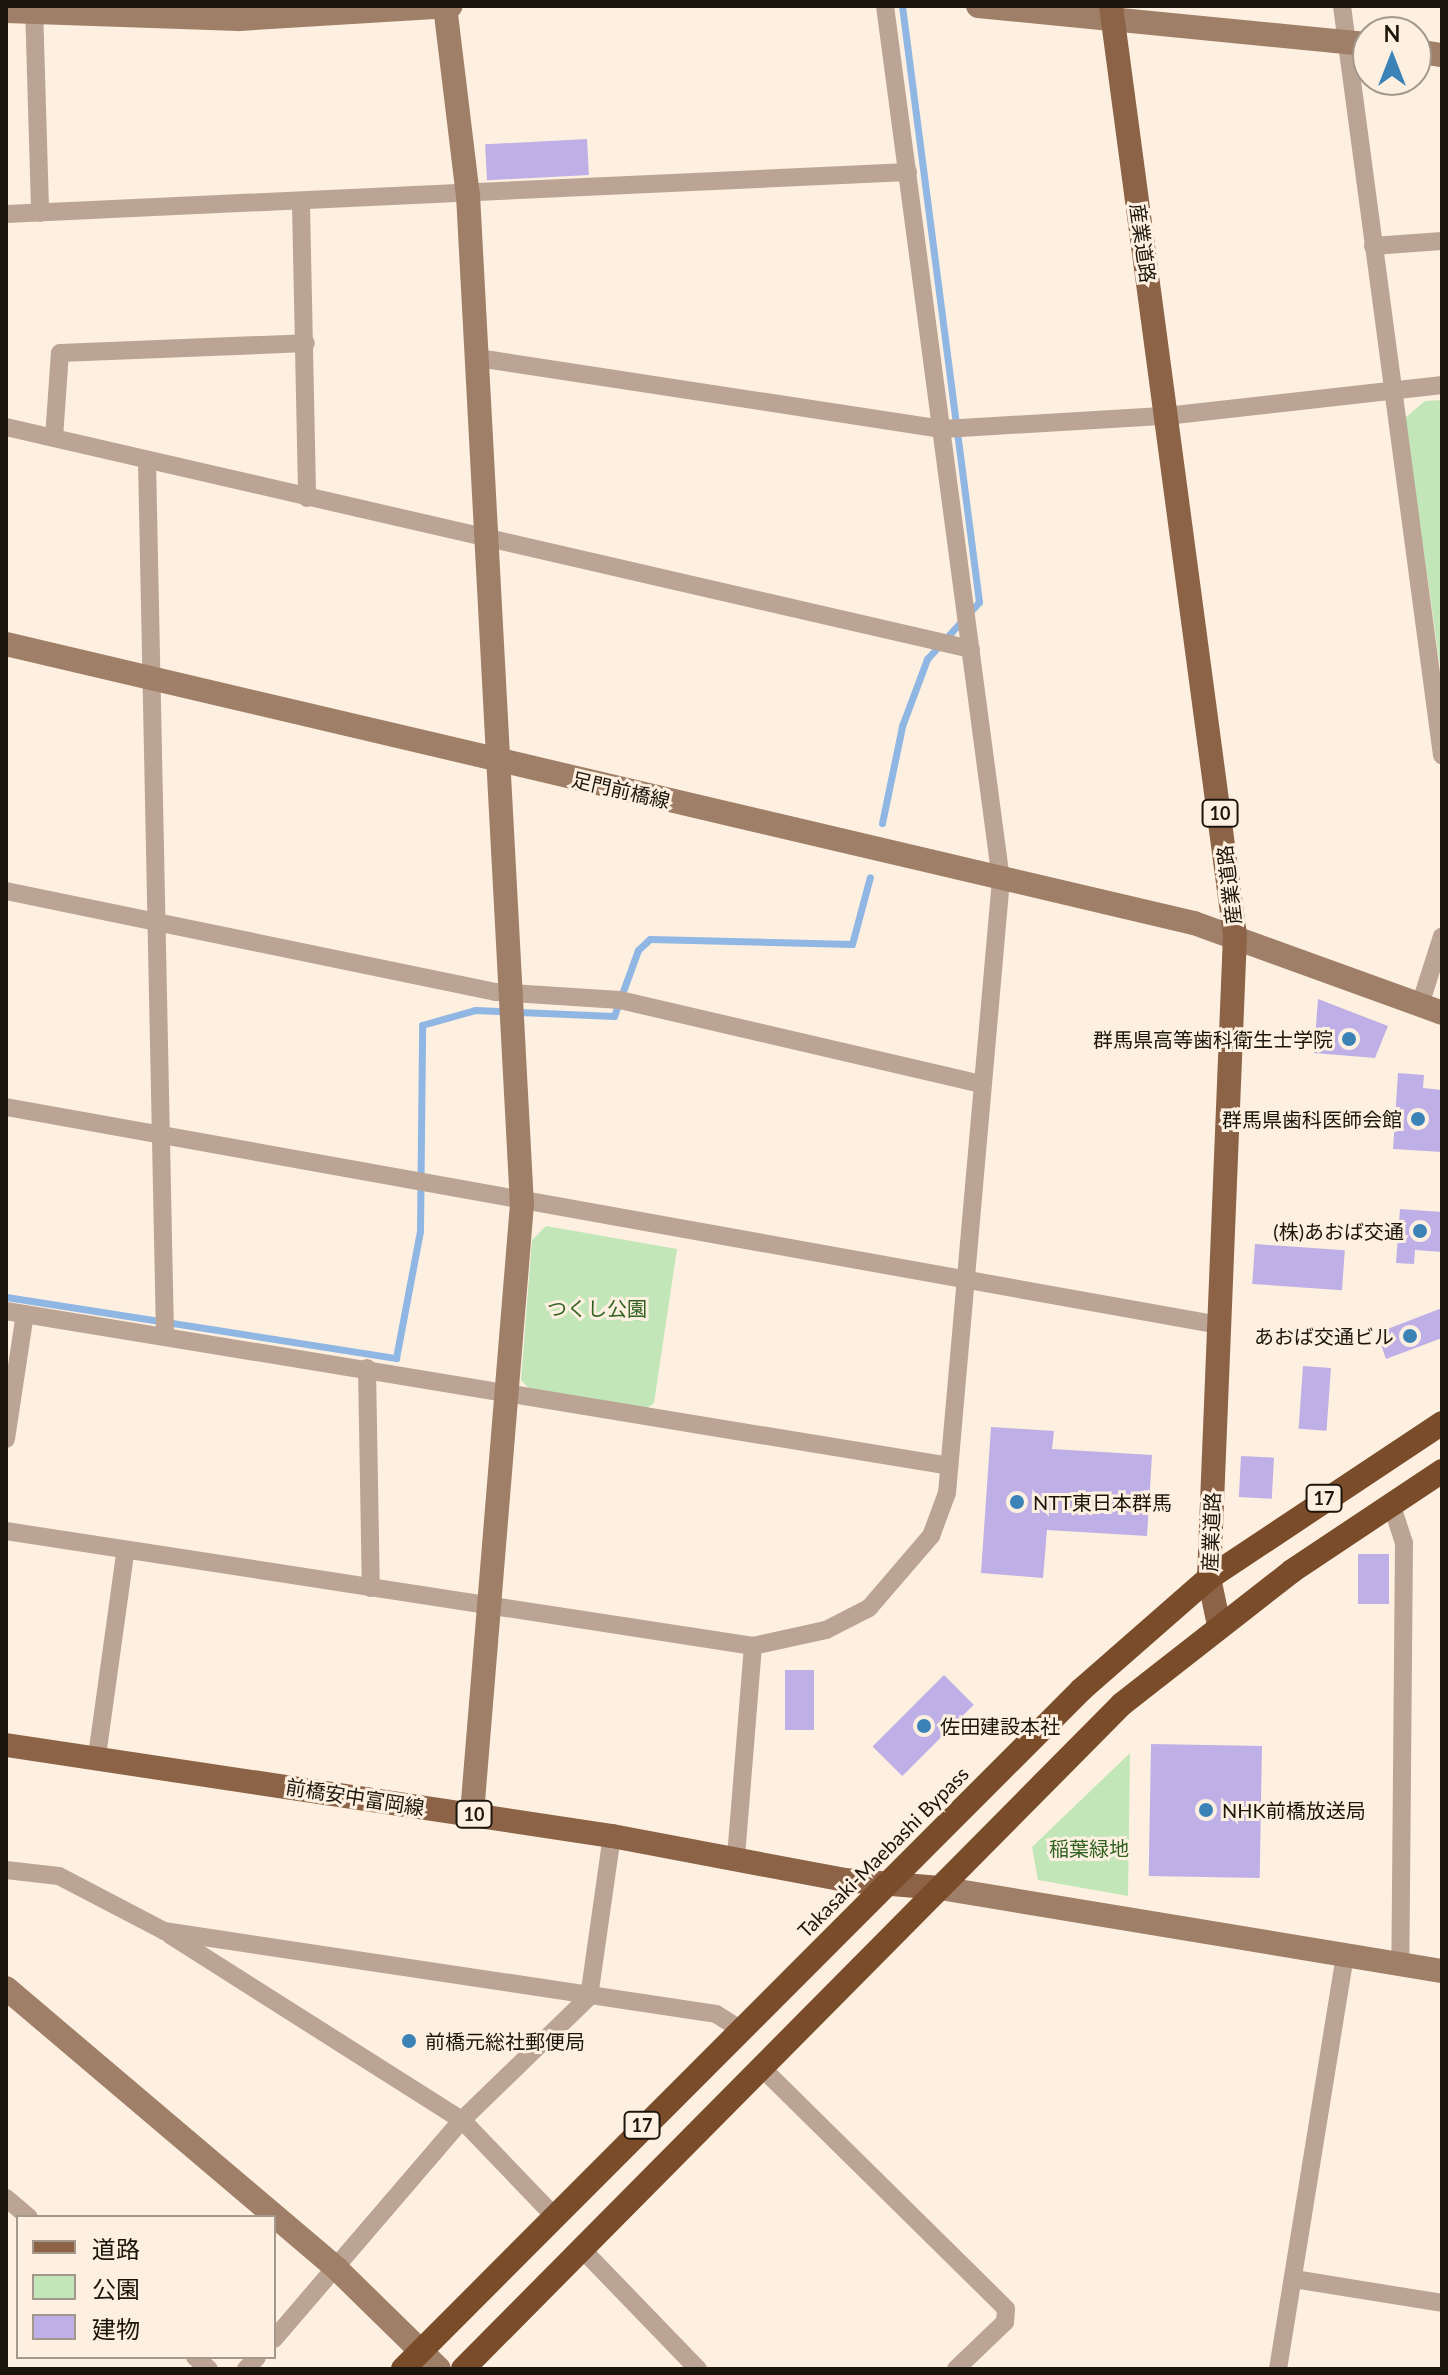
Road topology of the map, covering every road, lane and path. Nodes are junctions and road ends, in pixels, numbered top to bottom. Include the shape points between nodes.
1 (445, 6) edge
2 (451, 6) edge
3 (885, 6) edge
4 (978, 6) edge
5 (1342, 6) edge
6 (34, 9) edge
7 (6, 11) edge
8 (1112, 12) edge
9 (1352, 31) edge
10 (1352, 42) edge
11 (1361, 96) edge
12 (908, 172) junction
13 (468, 195) junction
14 (301, 205) junction
15 (40, 213) junction
16 (6, 214) edge
17 (1442, 241) edge
18 (1373, 246) junction
19 (306, 343) junction
20 (478, 358) junction
21 (1442, 385) edge
22 (1392, 389) junction
23 (1166, 416) junction
24 (6, 427) edge
25 (944, 429) junction
26 (54, 438) junction
27 (147, 461) junction
28 (307, 498) junction
29 (488, 539) junction
30 (6, 644) edge
31 (971, 649) junction
32 (152, 678) junction
33 (1442, 755) edge
34 (501, 761) junction
35 (1001, 880) junction
36 (6, 891) edge
37 (157, 920) junction
38 (1235, 935) junction
39 (1442, 936) edge
40 (510, 993) junction
41 (1431, 1009) edge
42 (982, 1084) junction
43 (6, 1107) edge
44 (162, 1136) junction
45 (522, 1204) junction
46 (967, 1277) junction
47 (15, 1313) edge
48 (1219, 1325) junction
49 (165, 1335) junction
50 (367, 1368) junction
51 (505, 1392) junction
52 (1442, 1423) edge
53 (6, 1439) edge
54 (949, 1466) junction
55 (1442, 1471) edge
56 (1391, 1503) junction
57 (6, 1531) edge
58 (125, 1553) junction
59 (1209, 1578) junction
60 (371, 1588) junction
61 (488, 1604) junction
62 (1219, 1625) junction
63 (753, 1646) junction
64 (6, 1745) edge
65 (97, 1756) junction
66 (472, 1813) junction
67 (612, 1836) junction
68 (736, 1857) junction
69 (6, 1870) edge
70 (884, 1884) junction
71 (940, 1888) junction
72 (164, 1931) junction
73 (1345, 1957) junction
74 (1400, 1964) junction
75 (1442, 1971) edge
76 (6, 1988) edge
77 (589, 1997) junction
78 (738, 2028) junction
79 (761, 2067) junction
80 (462, 2120) junction
81 (6, 2198) edge
82 (27, 2215) edge
83 (273, 2215) edge
84 (553, 2215) junction
85 (276, 2217) edge
86 (580, 2247) junction
87 (338, 2270) junction
88 (1294, 2279) junction
89 (1442, 2303) edge
90 (276, 2337) edge
91 (421, 2352) junction
92 (403, 2369) edge
93 (439, 2369) edge
94 (463, 2369) edge
95 (698, 2369) edge
96 (956, 2369) edge
97 (1278, 2369) edge

1 - 2 street
1 - 6 street via 215,19
1 - 13 street
3 - 12 street
4 - 8 street
5 - 9 street
6 - 7 street
6 - 15 street
8 - 10 street
8 - 23 main road, 産業道路 / 10
11 - 18 street
12 - 13 street
12 - 25 street
13 - 14 street
13 - 20 street
14 - 15 street
14 - 19 street
15 - 16 street
17 - 18 street
18 - 22 street
19 - 26 street via 60,353
19 - 28 street
20 - 25 street
20 - 29 street
21 - 22 street
22 - 23 street
22 - 33 street
23 - 25 street
23 - 38 main road, 産業道路 / 10
24 - 26 street
25 - 31 street
26 - 27 street
27 - 28 street
27 - 32 street
28 - 29 street
29 - 31 street
29 - 34 street
30 - 32 street, 足門前橋線
31 - 35 street
32 - 34 street, 足門前橋線
32 - 37 street
34 - 35 street, 足門前橋線
34 - 40 street
35 - 38 street, 足門前橋線
35 - 42 street
36 - 37 street
37 - 40 street
37 - 44 street
38 - 41 street, 足門前橋線
38 - 48 main road, 産業道路 / 10
39 - 41 street
40 - 42 street via 612,999
40 - 45 street
42 - 46 street
43 - 44 street
44 - 45 street
44 - 49 street
45 - 46 street
45 - 51 street
46 - 48 street
46 - 54 street
47 - 49 street
47 - 53 street
48 - 59 main road, 産業道路 / 10
49 - 50 street
50 - 51 street
50 - 60 street
51 - 54 street
51 - 61 street
52 - 59 highway, Takasaki-Maebashi Bypass / 17
54 - 63 street via 941,1516 894,1587 826,1630
55 - 56 highway, 17
56 - 62 highway, 17
56 - 74 street via 1404,1543
57 - 58 street
58 - 60 street
58 - 65 street
59 - 62 main road, 産業道路 / 10
59 - 70 highway, Takasaki-Maebashi Bypass / 17 via 1081,1690
60 - 61 street
61 - 63 street
61 - 66 street
62 - 71 highway, 17 via 1122,1704
63 - 68 street
64 - 65 main road, 前橋安中富岡線 / 10
65 - 66 main road, 前橋安中富岡線 / 10
66 - 67 main road, 前橋安中富岡線 / 10
67 - 68 main road, 前橋安中富岡線 / 10
67 - 77 street
68 - 70 main road, 前橋安中富岡線 / 10
69 - 72 street via 50,1873
70 - 71 main road, 前橋安中富岡線 / 10
70 - 78 highway, Takasaki-Maebashi Bypass / 17
71 - 73 street
71 - 79 highway, 17
72 - 77 street
72 - 80 street
73 - 74 street
73 - 88 street
74 - 75 street
76 - 83 street
77 - 78 street via 716,2014
77 - 80 street
78 - 84 highway, Takasaki-Maebashi Bypass / 17
79 - 86 highway, 17
79 - 96 street via 1006,2309 1005,2322
80 - 84 street
80 - 87 street
81 - 82 street
84 - 91 highway, Takasaki-Maebashi Bypass / 17
85 - 87 street
86 - 94 highway, 17
86 - 95 street
87 - 90 street
87 - 91 street
88 - 89 street
88 - 97 street
91 - 92 highway, Takasaki-Maebashi Bypass / 17
91 - 93 street

